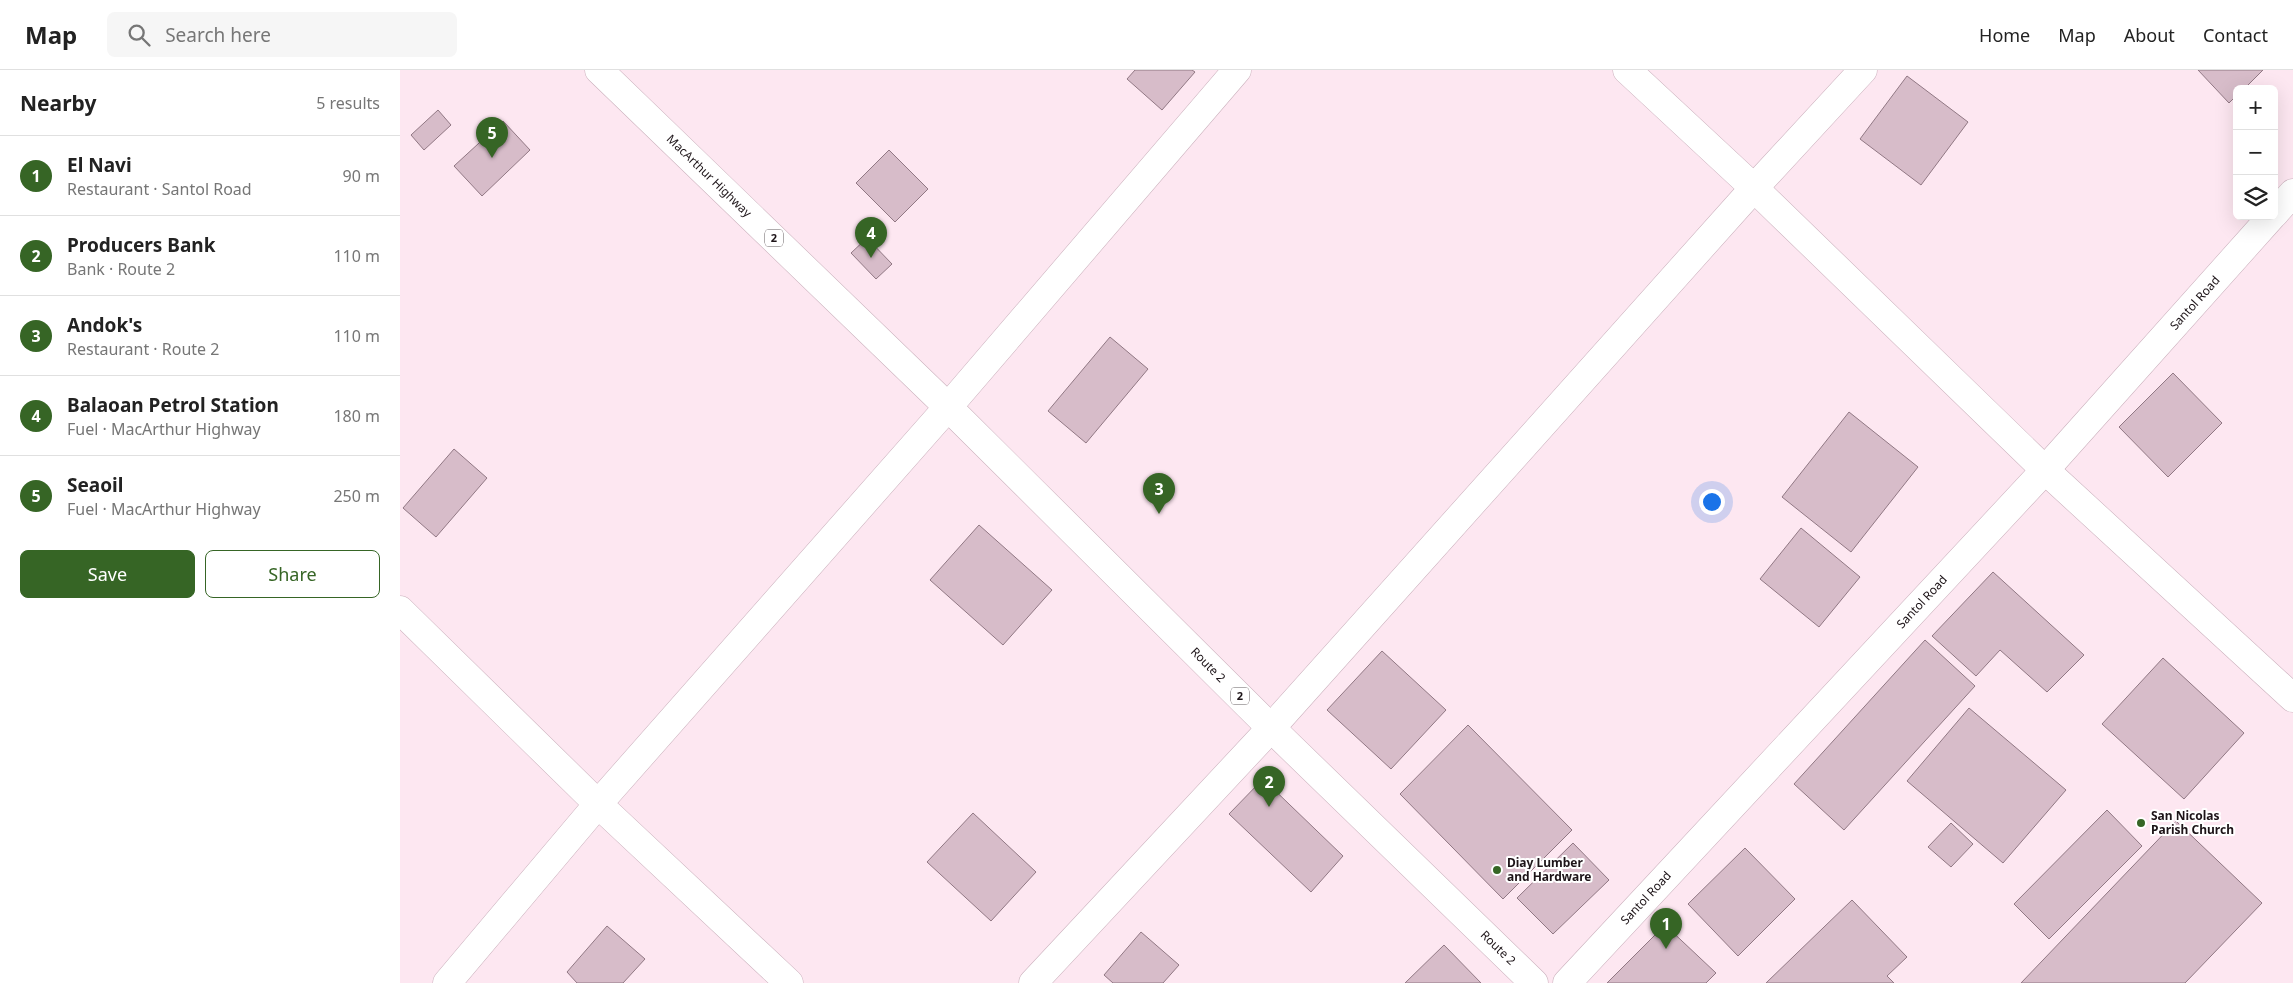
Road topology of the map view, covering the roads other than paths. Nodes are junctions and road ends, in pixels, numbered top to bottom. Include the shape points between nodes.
1 (599, 70) edge
2 (1237, 70) edge
3 (1627, 70) edge
4 (1863, 70) edge
5 (1754, 188) junction
6 (2293, 193) edge
7 (2278, 210) edge
8 (2269, 220) edge
9 (948, 407) junction
10 (2045, 470) junction
11 (400, 610) edge
12 (2293, 698) edge
13 (1271, 728) junction
14 (598, 804) junction
15 (447, 983) edge
16 (790, 983) edge
17 (1033, 983) edge
18 (1534, 983) edge
19 (1567, 983) edge

1 - 9 main road, MacArthur Highway / 2
2 - 9 main road
3 - 5 main road
4 - 5 main road
5 - 10 main road
5 - 13 main road
6 - 7 main road, Santol Road
8 - 10 main road, Santol Road
9 - 13 main road, Route 2 / 2
9 - 14 main road
10 - 12 main road
10 - 19 main road, Santol Road
11 - 14 main road
13 - 17 main road
13 - 18 main road, Route 2 / 2
14 - 15 main road
14 - 16 main road

